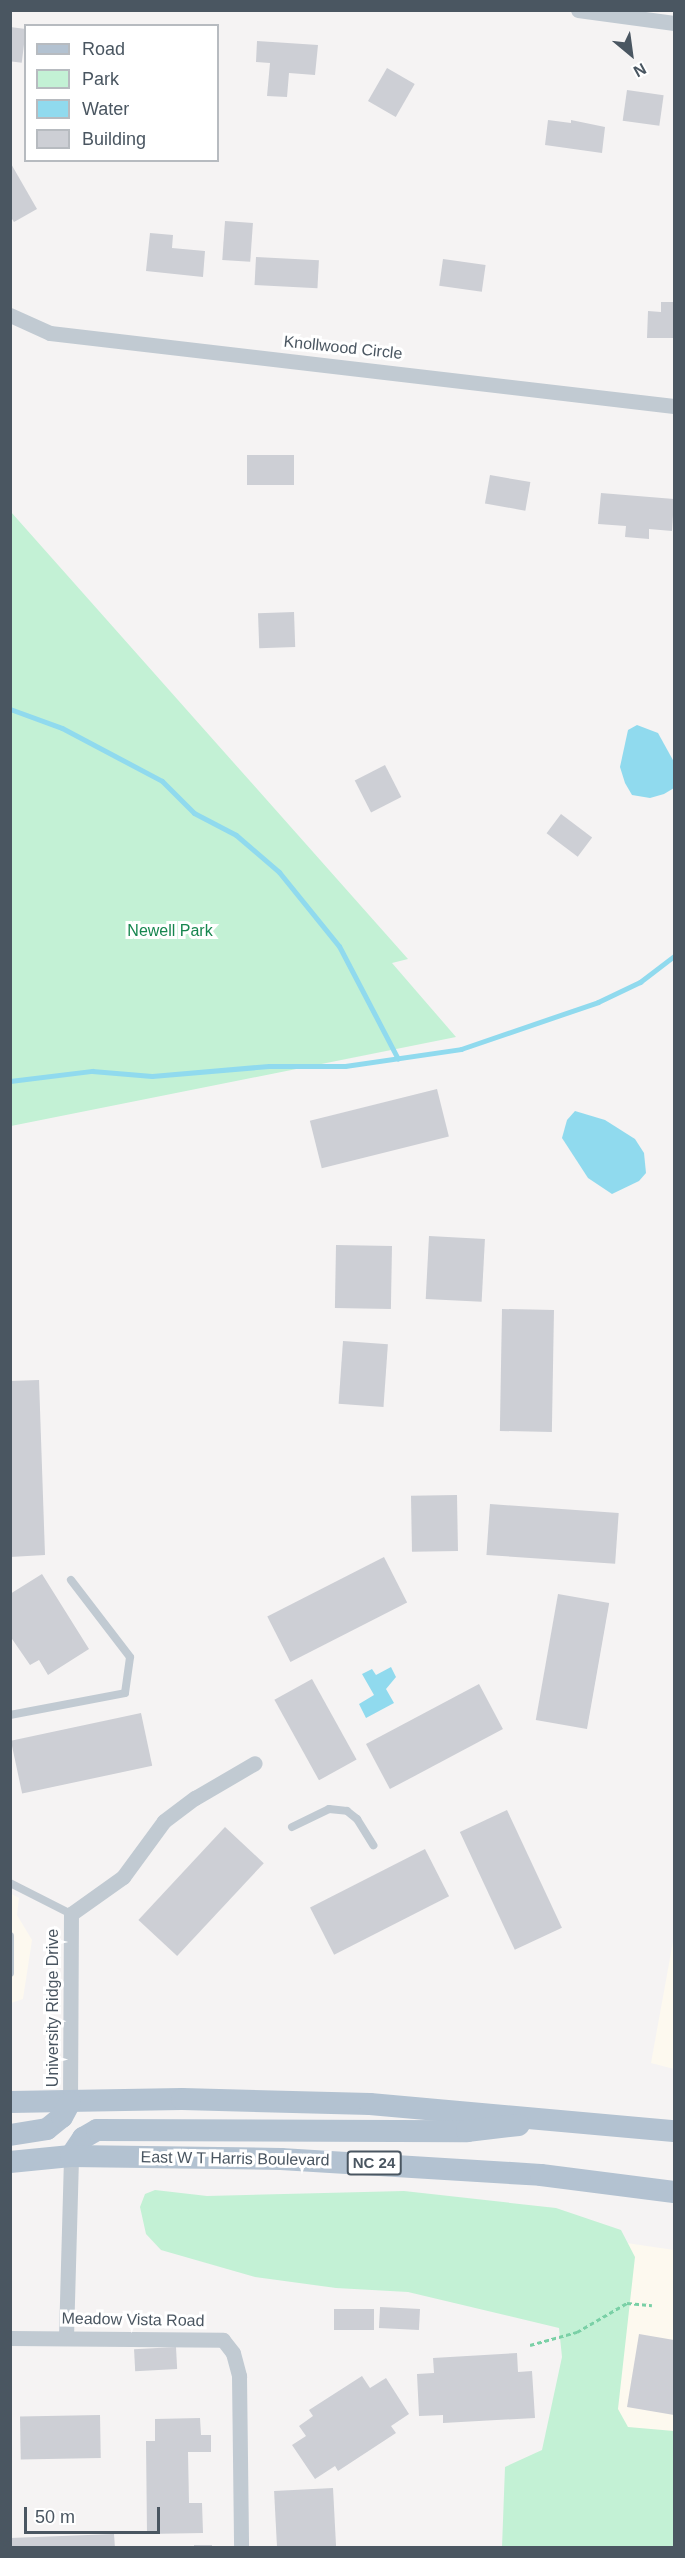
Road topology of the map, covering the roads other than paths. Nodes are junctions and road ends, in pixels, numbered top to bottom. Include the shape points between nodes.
1 (578, 10) edge
2 (628, 14) edge
3 (675, 23) edge
4 (10, 315) edge
5 (675, 406) edge
6 (71, 1580) dead end
7 (10, 1715) edge
8 (255, 1763) dead end
9 (292, 1827) dead end
10 (373, 1845) dead end
11 (10, 1883) edge
12 (71, 1914) junction
13 (10, 1936) edge
14 (10, 1973) edge
15 (10, 2102) edge
16 (70, 2102) junction
17 (571, 2120) junction
18 (675, 2131) edge
19 (10, 2135) edge
20 (72, 2156) junction
21 (10, 2162) edge
22 (675, 2192) edge
23 (66, 2337) junction
24 (10, 2338) edge
25 (241, 2547) edge

1 - 2 street
2 - 3 street
4 - 5 street, Knollwood Circle via 50,333
6 - 7 lane via 130,1658 125,1693
8 - 12 street, University Ridge Drive via 164,1821 123,1876
9 - 10 lane via 329,1809 347,1811 357,1819
11 - 12 lane, University Ridge Drive
12 - 16 street, University Ridge Drive
13 - 14 lane
15 - 16 main road
16 - 17 main road via 290,2101
16 - 19 main road via 62,2117 47,2129
17 - 18 main road
17 - 20 main road via 467,2130 97,2130 83,2138
20 - 21 main road, East W T Harris Boulevard / NC 24
20 - 22 main road, East W T Harris Boulevard / NC 24 via 412,2165 541,2175
20 - 23 street
23 - 24 street, Meadow Vista Road
23 - 25 street, Meadow Vista Road via 223,2340 233,2353 239,2376

